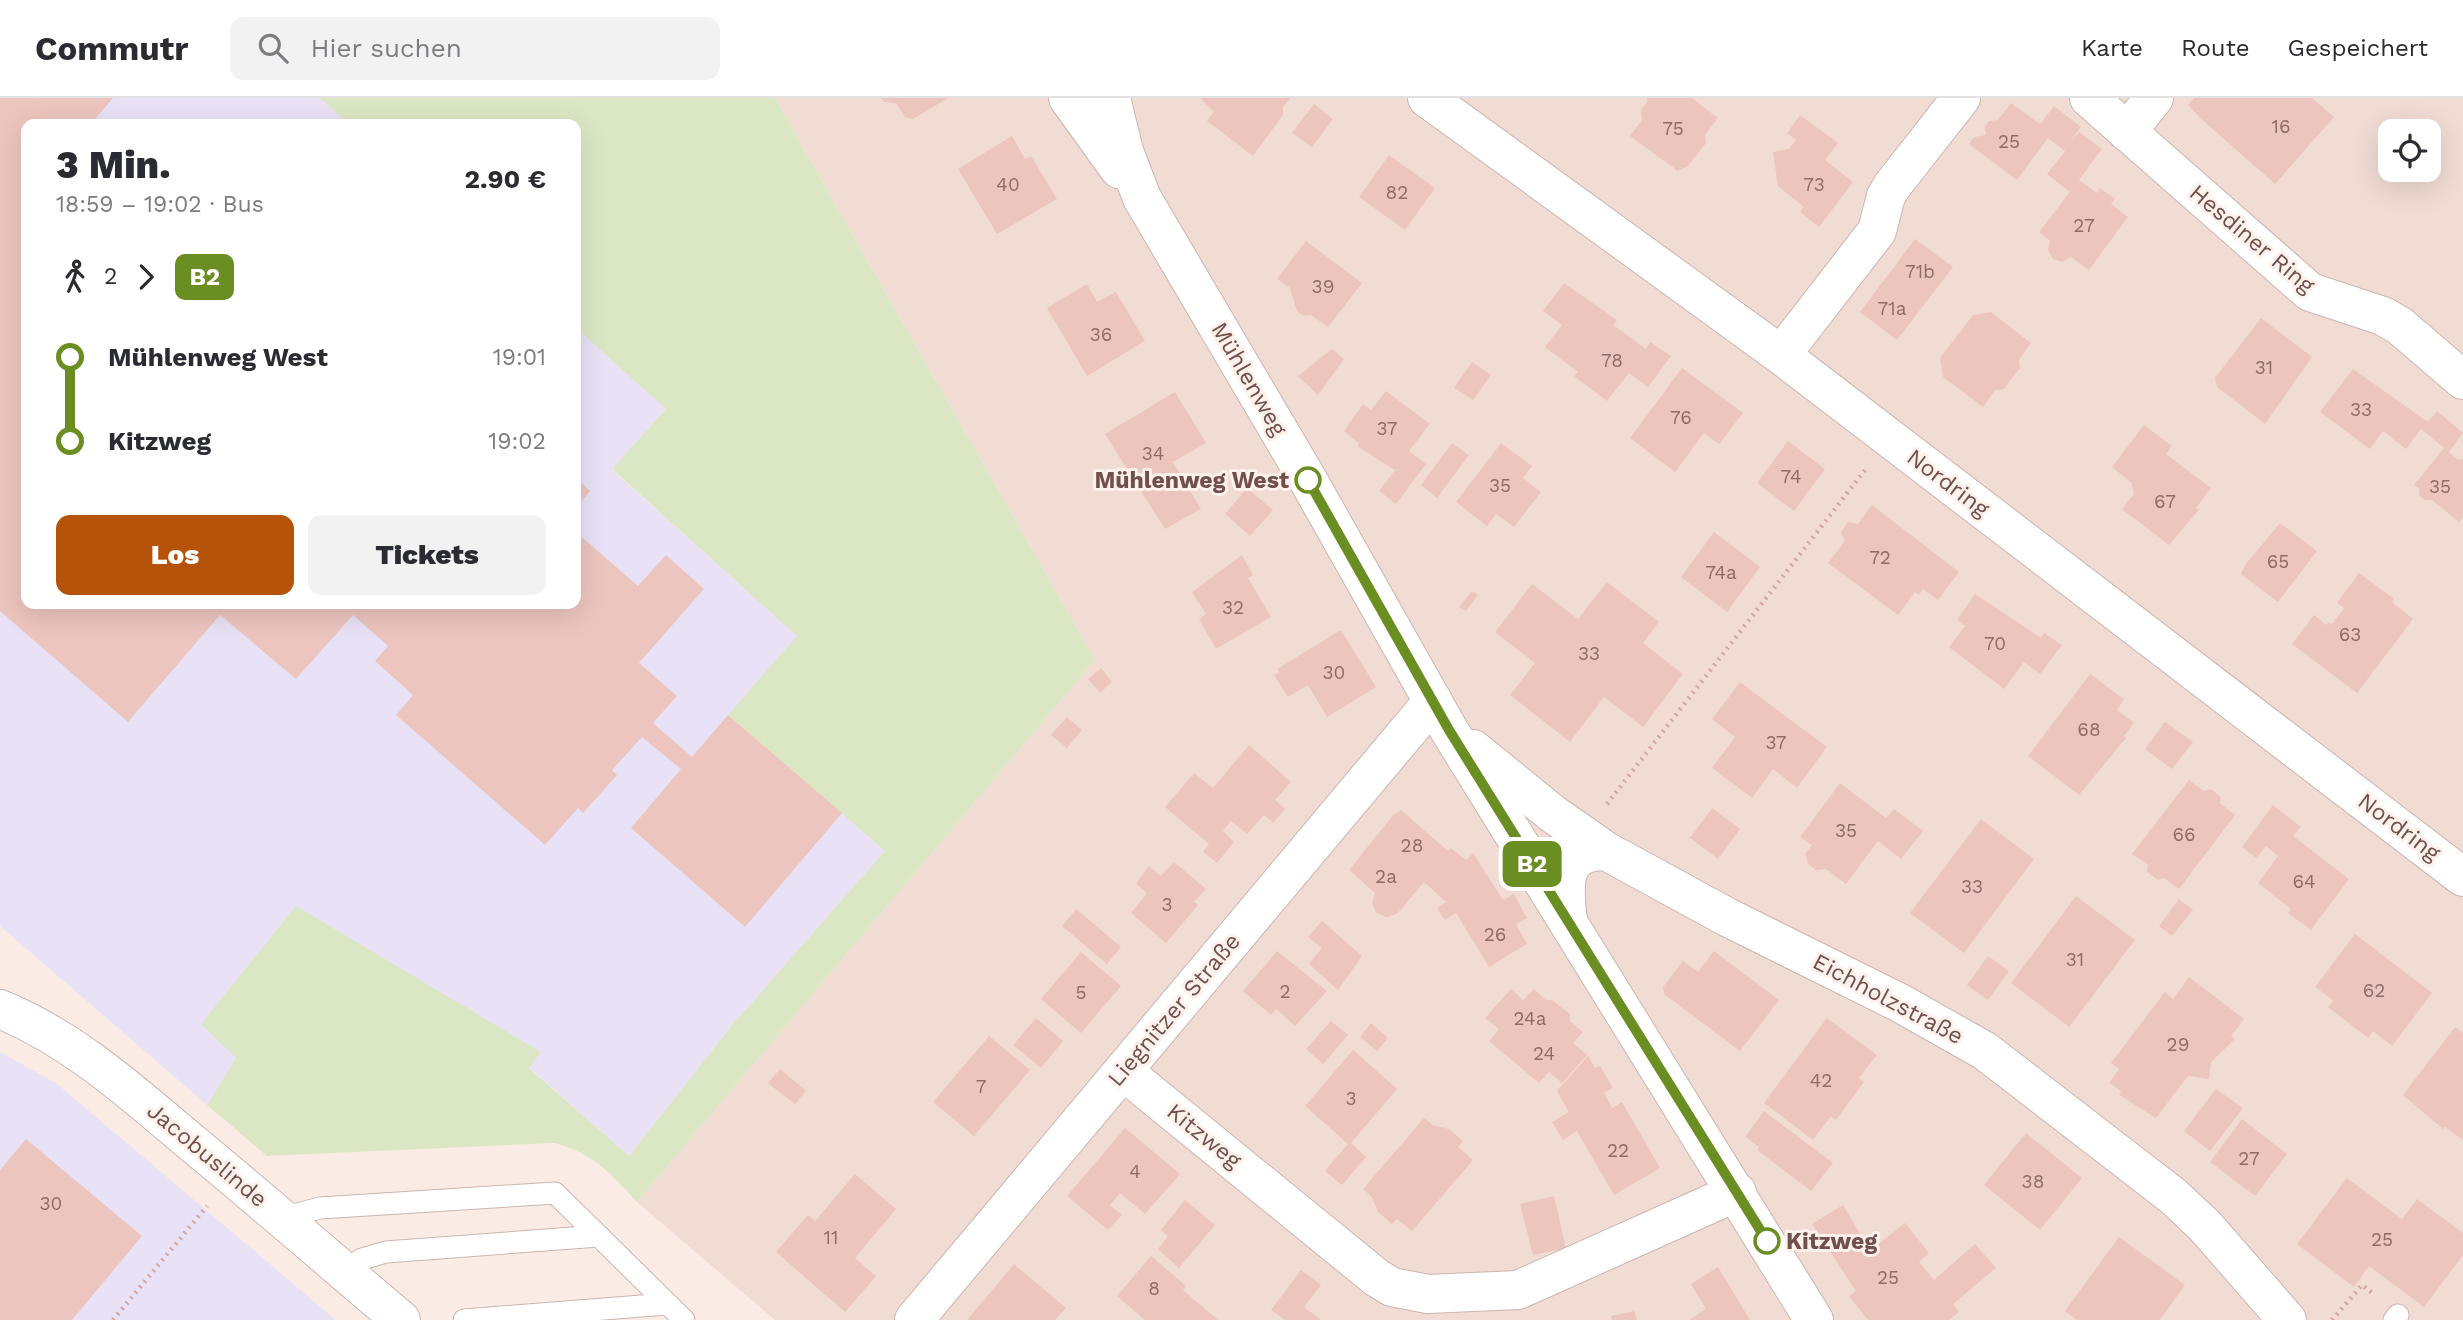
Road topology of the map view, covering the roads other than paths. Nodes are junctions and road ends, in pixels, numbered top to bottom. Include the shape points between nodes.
1 (1068, 98) edge
2 (1111, 98) edge
3 (1427, 98) edge
4 (1961, 98) edge
5 (2089, 98) edge
6 (2154, 98) edge
7 (2127, 132) junction
8 (1142, 198) junction
9 (1781, 355) junction
10 (2463, 380) edge
11 (1441, 715) junction
12 (1594, 844) junction
13 (2463, 877) edge
14 (1568, 921) junction
15 (0, 1009) edge
16 (1123, 1071) junction
17 (1737, 1192) junction
18 (282, 1218) junction
19 (599, 1236) junction
20 (343, 1271) junction
21 (667, 1304) junction
22 (401, 1320) edge
23 (464, 1320) edge
24 (684, 1320) edge
25 (914, 1320) edge
26 (1814, 1320) edge
27 (2287, 1320) edge

1 - 8 street, Mühlenweg
2 - 8 street, Mühlenweg
3 - 9 street, Nordring
4 - 9 street via 1892,186 1877,231
5 - 7 street, Hesdiner Ring
6 - 7 street
7 - 10 street, Hesdiner Ring via 2311,292 2383,316
8 - 11 street, Mühlenweg
9 - 13 street, Nordring
11 - 12 street, Eichholzstraße
11 - 14 street, Mühlenweg
11 - 16 street, Liegnitzer Straße
12 - 14 street, Mühlenweg via 1569,868
12 - 27 street, Eichholzstraße via 1985,1051 2173,1196
14 - 17 street, Mühlenweg
15 - 18 street, Jacobuslinde via 64,1041
16 - 17 street, Kitzweg via 1357,1263 1409,1292 1456,1295 1518,1290
16 - 25 street, Liegnitzer Straße
17 - 26 street, Mühlenweg
18 - 19 lane via 320,1208 555,1193
18 - 20 street, Jacobuslinde
19 - 20 lane via 386,1252
19 - 21 lane
20 - 22 street, Jacobuslinde
21 - 23 lane
21 - 24 lane

